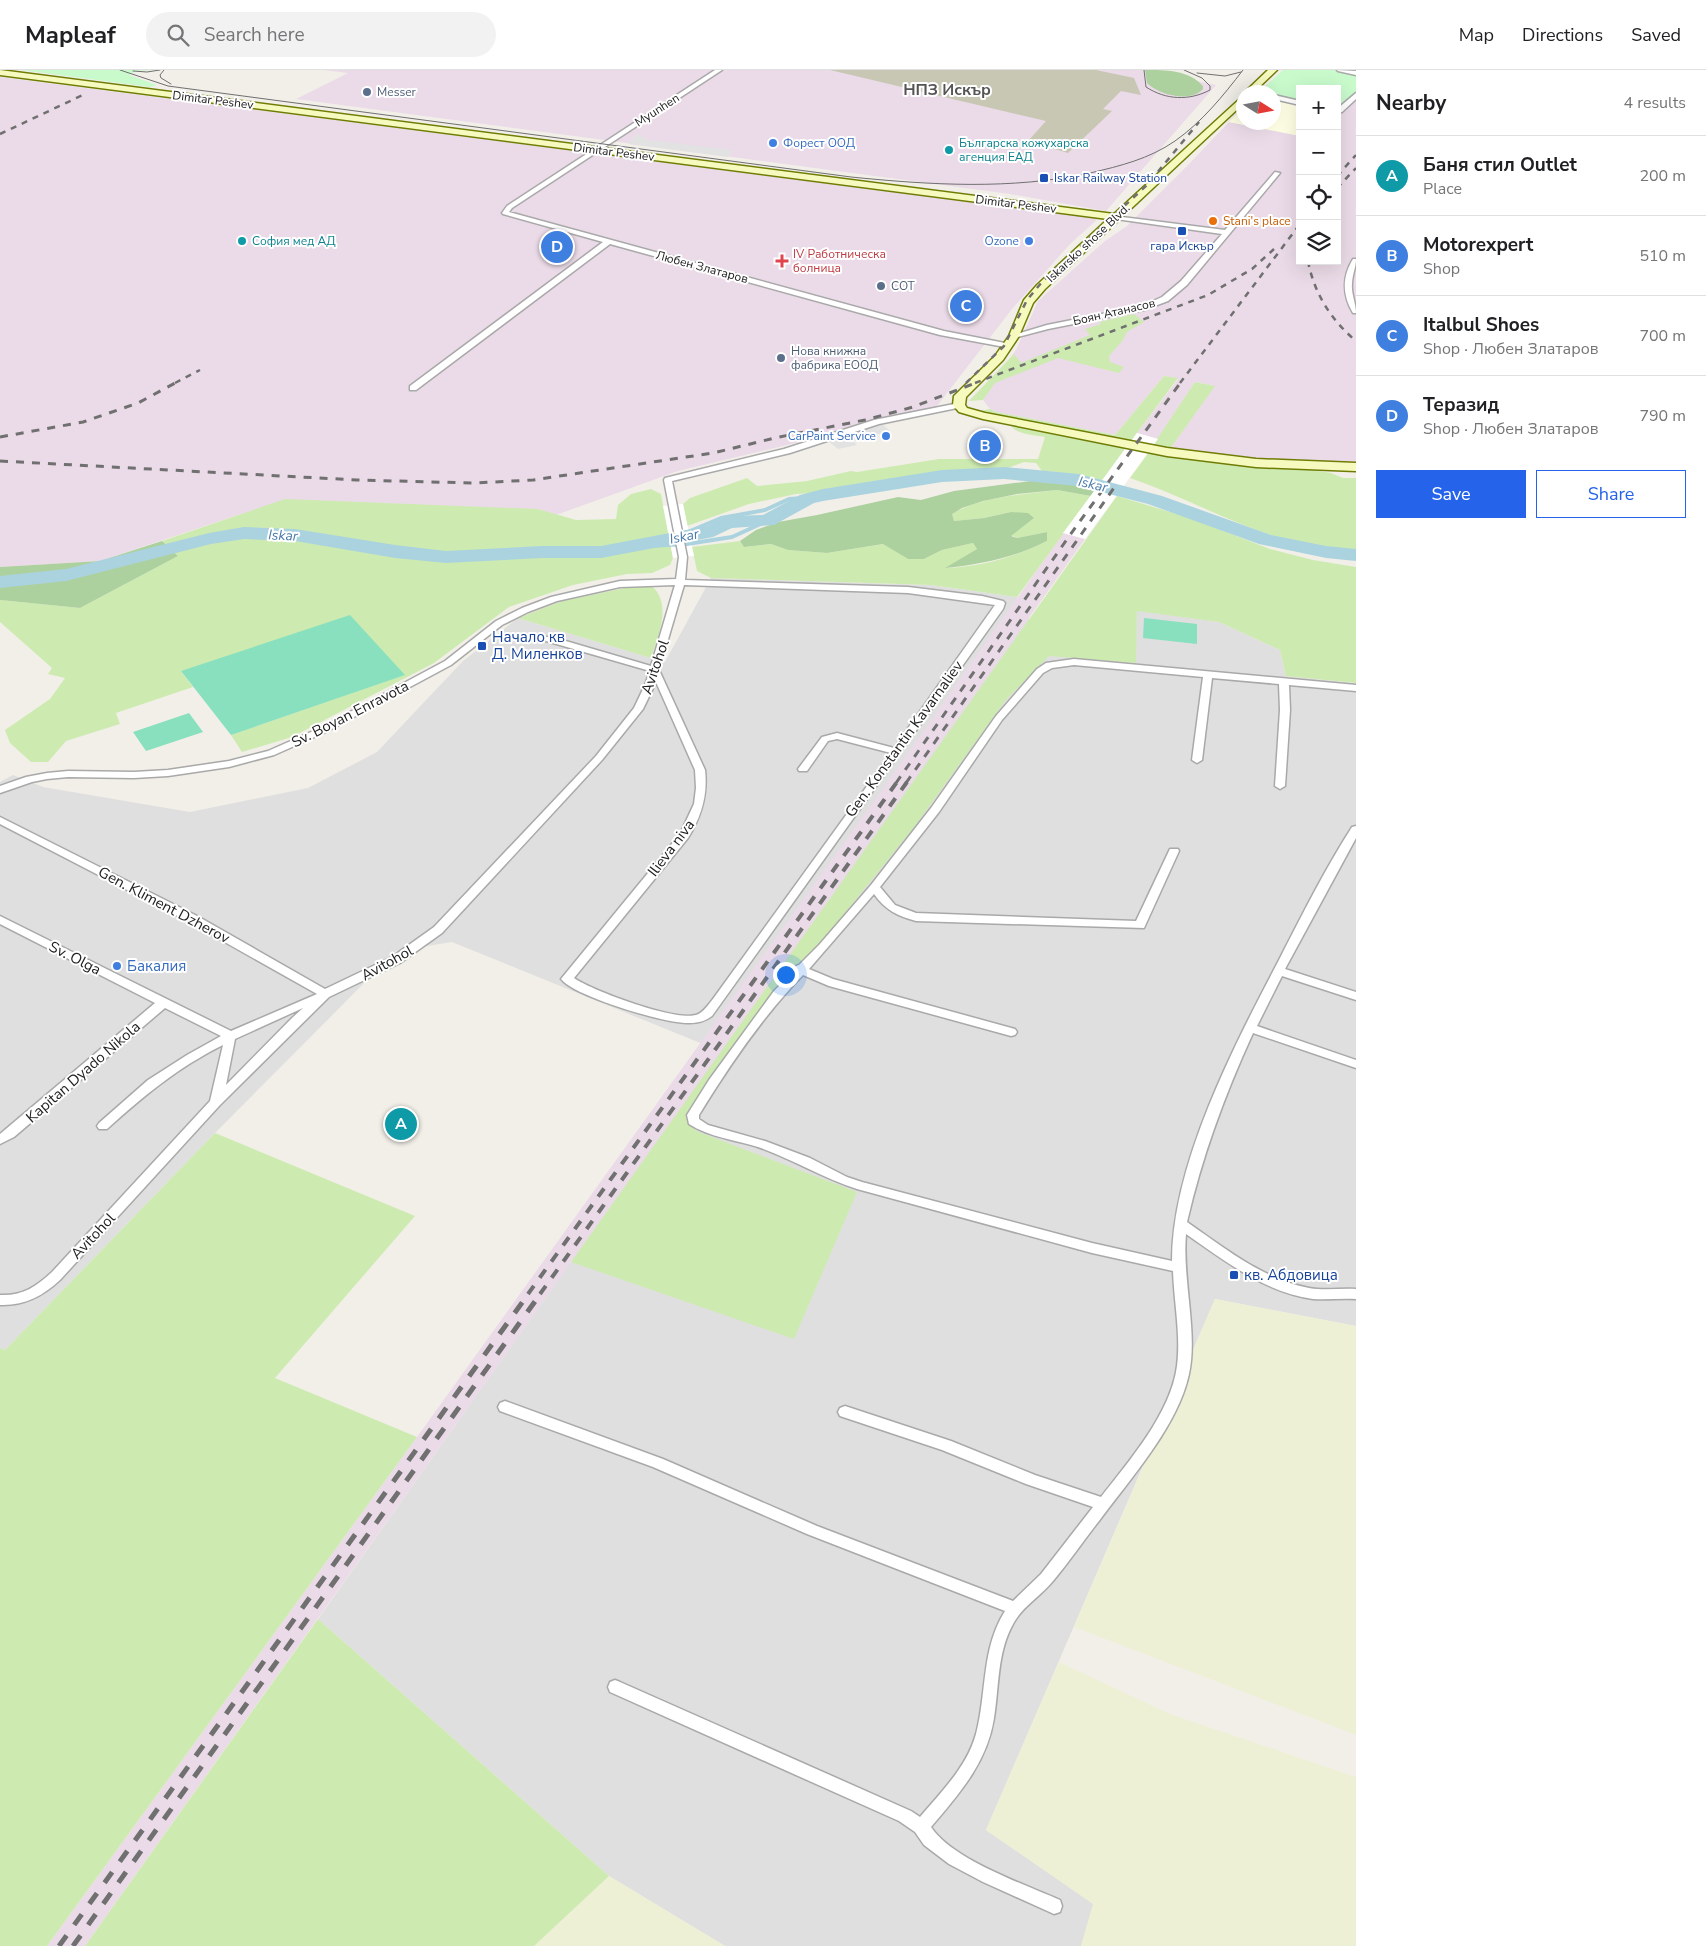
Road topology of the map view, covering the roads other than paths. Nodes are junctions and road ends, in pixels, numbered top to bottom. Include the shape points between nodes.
1 (719, 70) edge
2 (1273, 70) edge
3 (1340, 70) edge
4 (0, 72) edge
5 (1356, 73) edge
6 (1258, 85) edge
7 (1356, 95) edge
8 (1281, 99) edge
9 (1296, 102) edge
10 (1236, 105) edge
11 (1341, 110) edge
12 (595, 149) junction
13 (1277, 173) dead end
14 (1116, 217) junction
15 (1228, 232) junction
16 (609, 242) junction
17 (1356, 261) edge
18 (1356, 311) edge
19 (1011, 341) junction
20 (413, 388) dead end
21 (959, 405) junction
22 (1356, 467) edge
23 (680, 582) junction
24 (549, 639) dead end
25 (655, 670) junction
26 (1208, 675) junction
27 (1284, 682) junction
28 (1356, 688) edge
29 (896, 751) junction
30 (1197, 760) dead end
31 (803, 769) dead end
32 (1280, 786) dead end
33 (0, 790) edge
34 (0, 820) edge
35 (1356, 830) edge
36 (1174, 851) dead end
37 (875, 887) junction
38 (0, 920) edge
39 (800, 970) junction
40 (1279, 971) junction
41 (567, 979) joint
42 (325, 994) junction
43 (1356, 996) edge
44 (164, 1002) junction
45 (1249, 1028) junction
46 (1011, 1032) dead end
47 (230, 1036) junction
48 (1356, 1064) edge
49 (216, 1102) junction
50 (103, 1126) dead end
51 (0, 1140) edge
52 (1181, 1224) junction
53 (1178, 1267) junction
54 (1353, 1291) edge
55 (0, 1300) edge
56 (506, 1407) dead end
57 (845, 1412) dead end
58 (1103, 1504) junction
59 (1014, 1608) junction
60 (614, 1687) dead end
61 (921, 1827) junction
62 (1054, 1906) dead end

1 - 12 street, Myunhen
2 - 6 main road
3 - 5 street
4 - 12 main road, Dimitar Peshev
7 - 11 street
8 - 9 street
10 - 14 main road, Iskarsko shose Blvd.
12 - 14 main road, Dimitar Peshev
12 - 16 street, Любен Златаров via 509,207 505,213
13 - 15 street, Боян Атанасов
14 - 15 street, Dimitar Peshev
14 - 19 main road, Iskarsko shose Blvd. via 1034,294
15 - 19 street, Боян Атанасов via 1184,283 1159,302 1135,310 1047,327
16 - 19 street, Любен Златаров via 936,331
16 - 20 street
17 - 18 street via 1350,269 1347,289
19 - 21 main road, Iskarsko shose Blvd. via 999,358 960,396
21 - 22 street via 963,410 982,416 1167,452 1256,463
21 - 23 street, Avitohol via 877,422 787,451 668,480 683,557
23 - 25 street, Avitohol
23 - 29 street, Gen. Konstantin Kavarnaliev via 908,590 1000,603
23 - 33 street, Sv. Boyan Enravota via 620,584 554,599 525,610 499,623 448,663 340,721 271,753 219,766 168,772 47,776
24 - 25 street
25 - 41 street, Ilieva niva via 700,770 703,787 700,804 684,836
25 - 42 street, Avitohol via 638,709 599,758 438,930 396,960
26 - 27 street
26 - 30 street
26 - 37 street via 1074,662 1048,665 999,718 935,810
27 - 28 street
27 - 32 street
29 - 31 street via 837,736 825,739
29 - 41 street, Gen. Konstantin Kavarnaliev via 709,1012 688,1020 671,1018 580,988
34 - 42 street, Gen. Kliment Dzherov via 195,920
35 - 40 street via 1308,911
36 - 37 street via 1140,925 916,917 891,909
37 - 39 street
38 - 44 street, Sv. Olga
39 - 46 street via 829,982
39 - 53 street via 761,1016 695,1109 693,1121 698,1125 806,1161 861,1186 1092,1248
40 - 43 street
40 - 45 street
42 - 47 street
42 - 49 street, Avitohol
44 - 47 street, Sv. Olga
44 - 51 street, Kapitan Dyado Nikola
45 - 48 street
45 - 52 street via 1205,1134
47 - 49 street
47 - 50 street via 152,1083
49 - 55 street, Avitohol via 39,1292
52 - 53 street
52 - 54 street via 1267,1280 1309,1293
53 - 58 street via 1186,1353 1182,1377 1155,1433
56 - 59 street via 658,1463 812,1530
57 - 58 street via 946,1445 1031,1480
58 - 59 street via 1045,1581
59 - 61 street via 1003,1627 997,1648 978,1751
60 - 61 street via 905,1816
61 - 62 street via 930,1840 945,1852

